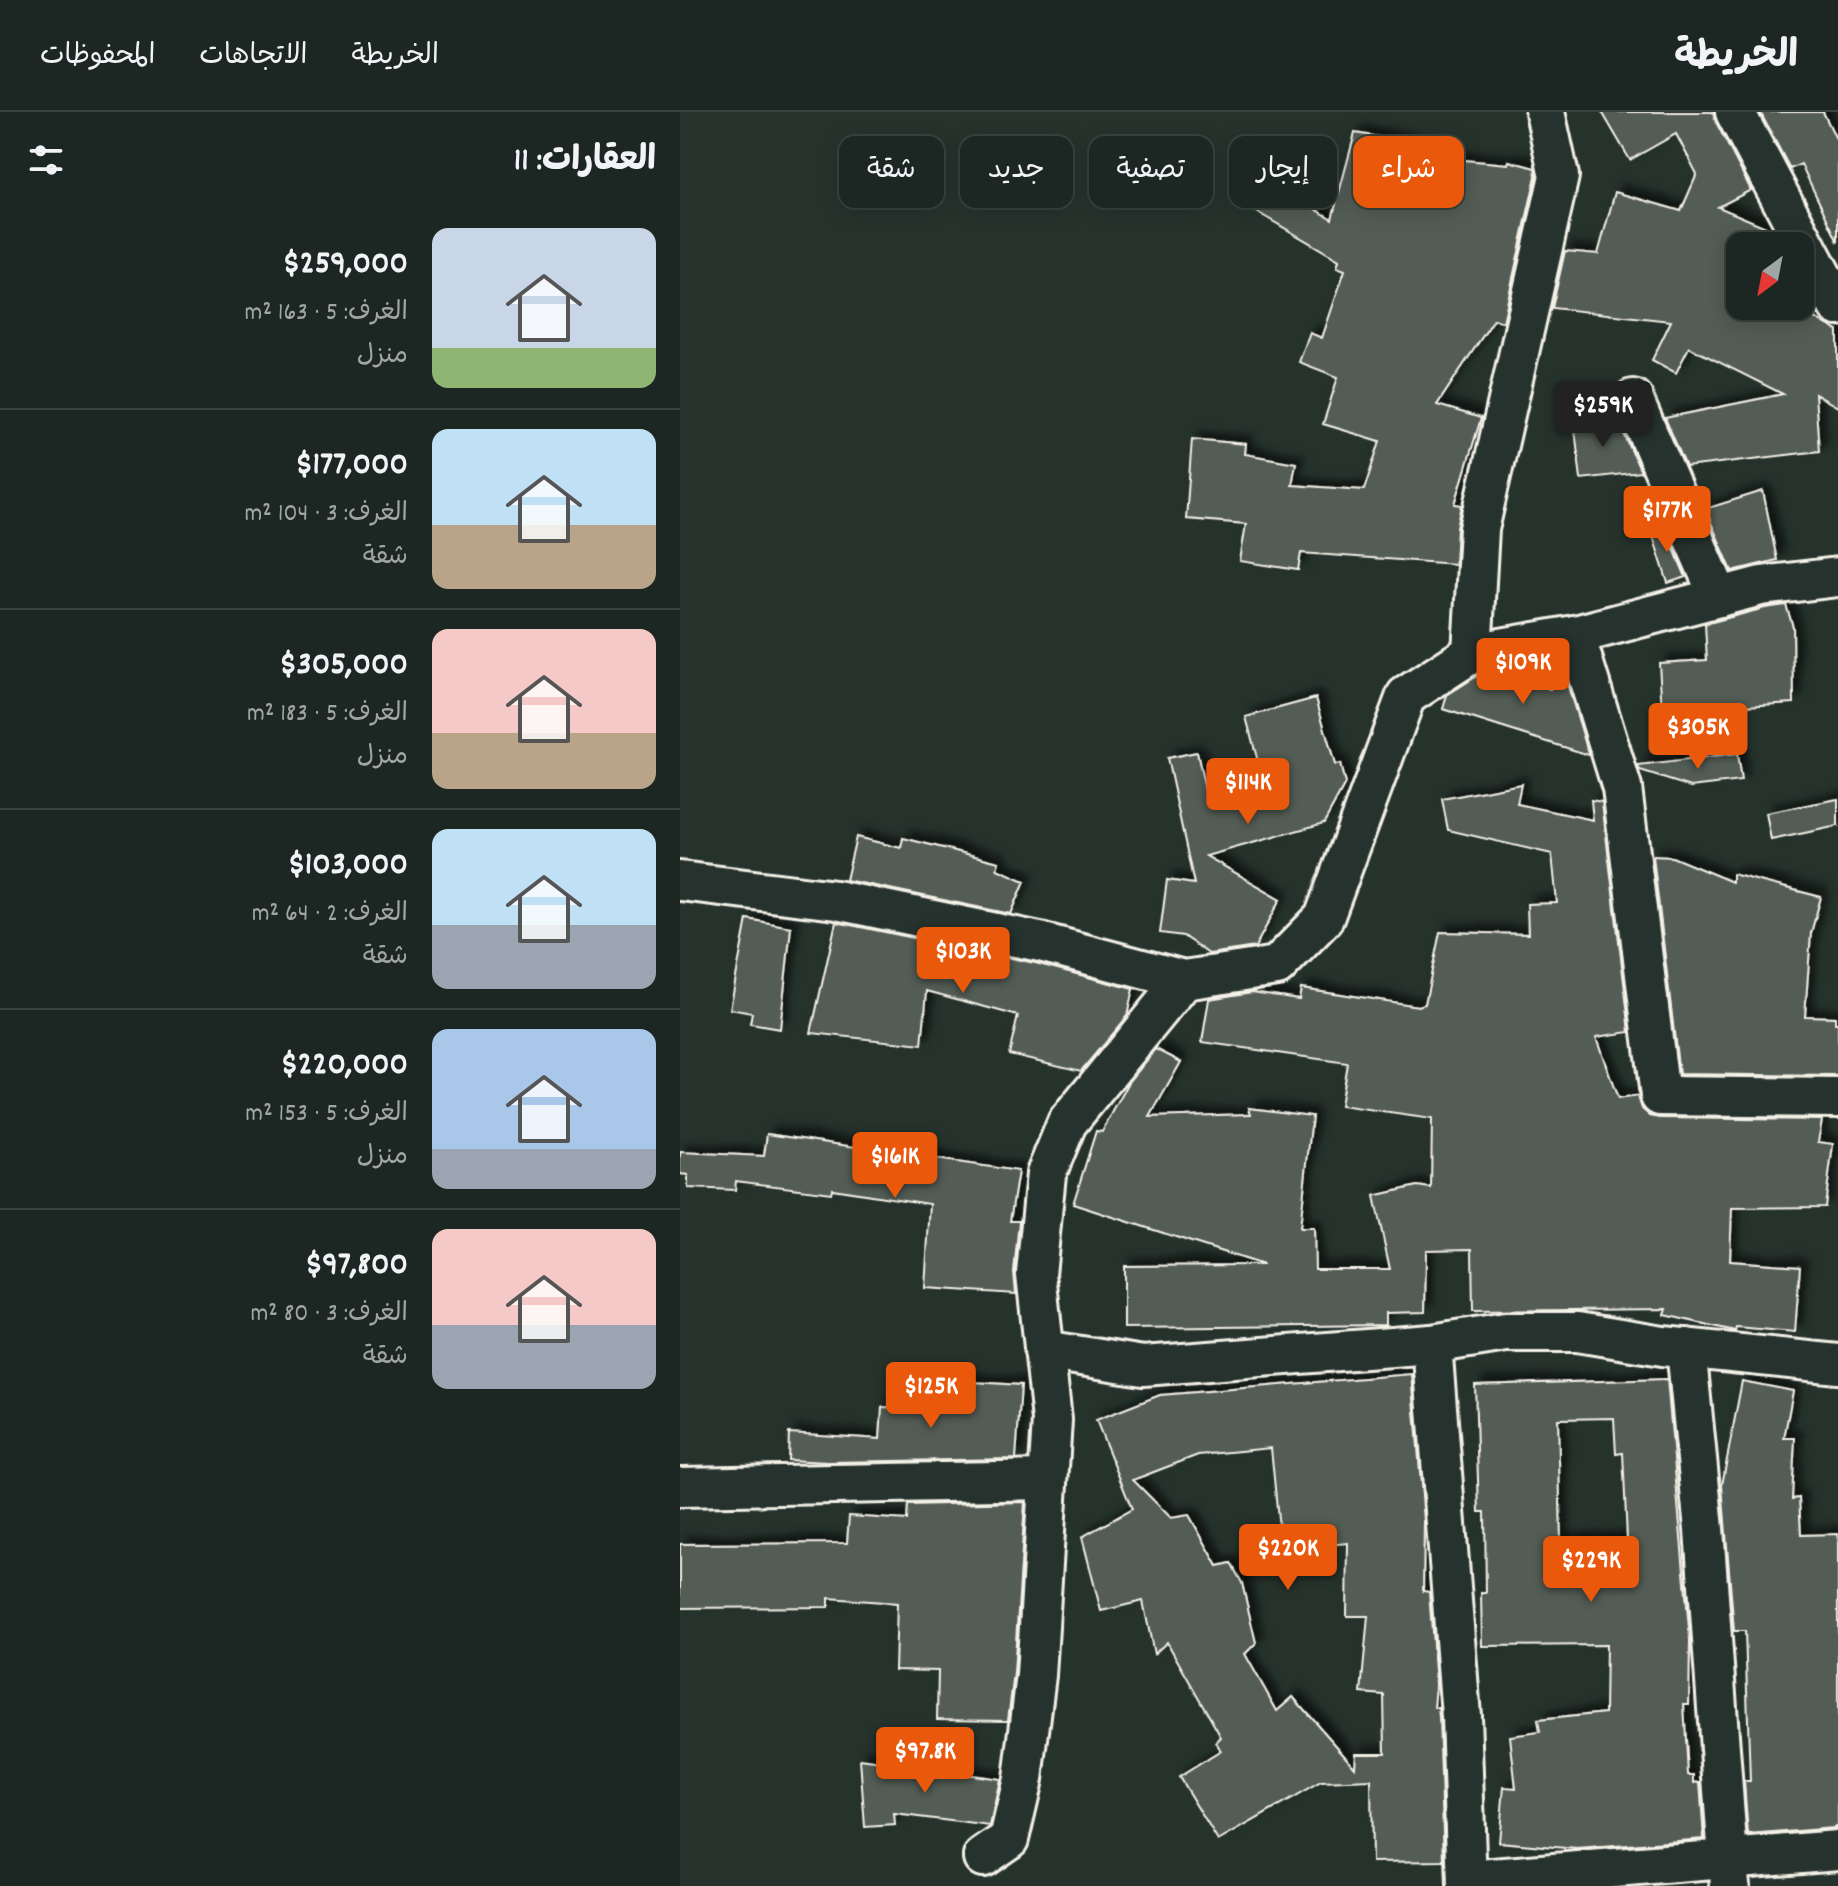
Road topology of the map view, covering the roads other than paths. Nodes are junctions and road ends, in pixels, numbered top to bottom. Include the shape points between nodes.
1 (1545, 112) edge
2 (1735, 112) edge
3 (1838, 306) edge
4 (1633, 399) dead end
5 (1838, 577) edge
6 (1719, 597) junction
7 (1575, 635) junction
8 (1472, 653) junction
9 (680, 881) edge
10 (1184, 980) junction
11 (1838, 1098) edge
12 (1432, 1344) junction
13 (1686, 1348) junction
14 (1044, 1350) junction
15 (1838, 1364) edge
16 (1048, 1480) junction
17 (680, 1487) edge
18 (1838, 1850) edge
19 (983, 1857) dead end
20 (1729, 1872) edge
21 (1467, 1883) edge

1 - 8 street via 1559,176 1479,529
2 - 3 street
4 - 6 street
5 - 6 street
6 - 7 street
7 - 8 street
7 - 11 street via 1622,788 1660,1096
8 - 10 street via 1406,696 1324,918 1277,966
9 - 10 street via 836,900 1040,942
10 - 14 street via 1067,1123 1046,1174 1036,1274
12 - 13 street via 1506,1332 1577,1332
12 - 14 street via 1143,1366
12 - 21 street via 1461,1716
13 - 15 street
13 - 20 street
14 - 16 street via 1052,1420
16 - 17 street
16 - 19 street via 1036,1675 1023,1779 1009,1839
18 - 20 street
20 - 21 street

